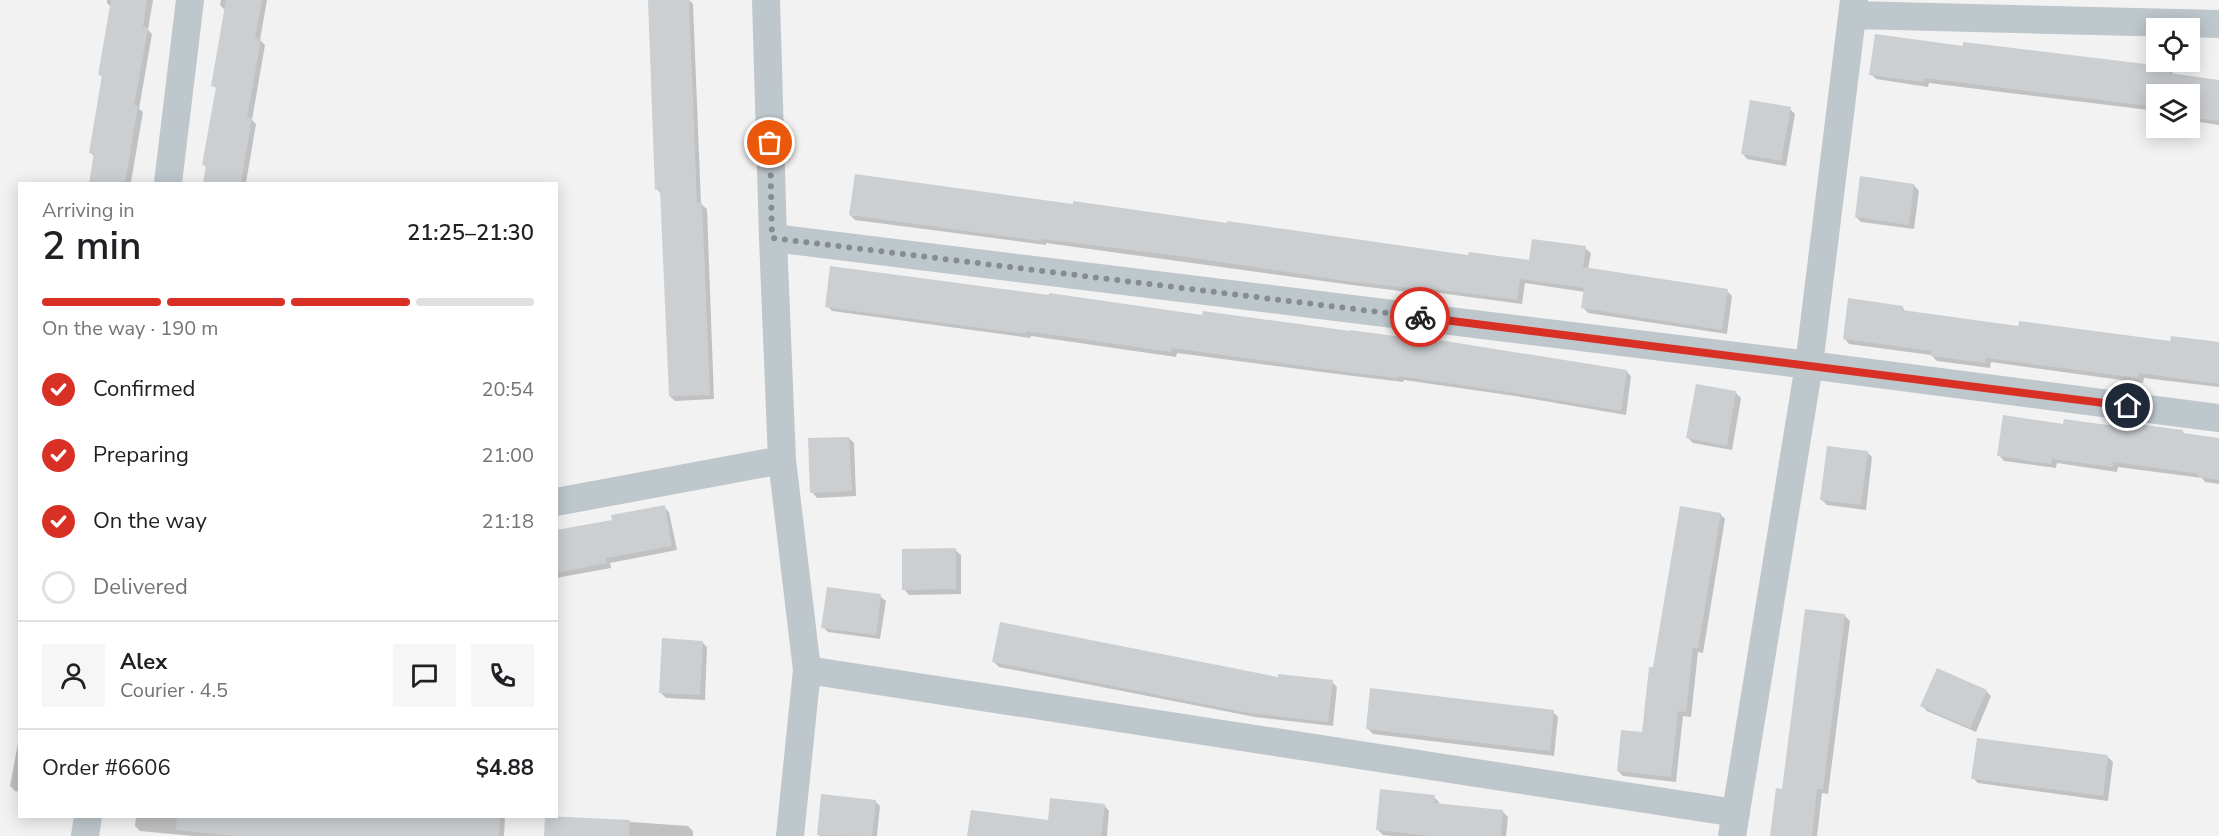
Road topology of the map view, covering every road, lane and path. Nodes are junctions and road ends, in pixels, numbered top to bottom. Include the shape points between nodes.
1 (190, 0) edge
2 (766, 0) edge
3 (1853, 8) edge
4 (2219, 24) edge
5 (168, 182) edge
6 (772, 238) junction
7 (1809, 364) junction
8 (2219, 418) edge
9 (782, 460) junction
10 (558, 502) edge
11 (807, 670) junction
12 (88, 818) edge
13 (1734, 824) edge
14 (85, 836) edge
15 (790, 836) edge

1 - 5 street
2 - 6 street
3 - 4 street
3 - 7 street
6 - 7 street
6 - 9 street
7 - 8 street
7 - 13 street
9 - 10 street
9 - 11 street
11 - 13 street
11 - 15 street
12 - 14 street

